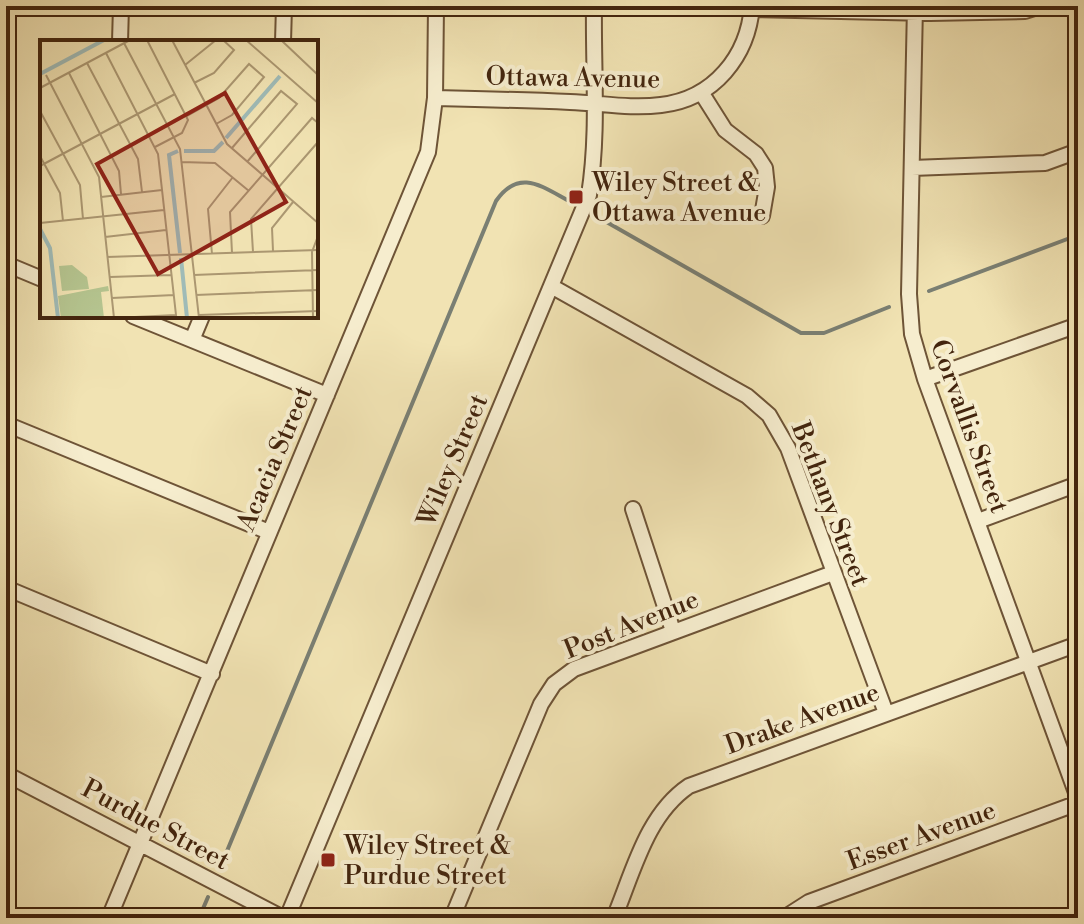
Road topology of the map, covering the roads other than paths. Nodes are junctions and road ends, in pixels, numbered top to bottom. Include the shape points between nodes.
1 (121, 6) edge
2 (284, 6) edge
3 (436, 6) edge
4 (594, 6) edge
5 (1041, 6) edge
6 (752, 8) edge
7 (915, 9) edge
8 (120, 40) edge
9 (283, 40) edge
10 (701, 92) junction
11 (435, 98) junction
12 (596, 104) junction
13 (1078, 151) edge
14 (912, 168) junction
15 (762, 216) dead end
16 (6, 264) edge
17 (40, 278) edge
18 (551, 286) junction
19 (138, 318) edge
20 (201, 318) edge
21 (1078, 325) edge
22 (192, 340) junction
23 (925, 379) junction
24 (327, 395) junction
25 (6, 424) edge
26 (1078, 484) edge
27 (633, 509) dead end
28 (978, 521) junction
29 (269, 532) junction
30 (833, 573) junction
31 (6, 588) edge
32 (673, 631) junction
33 (1078, 644) edge
34 (1029, 662) junction
35 (212, 674) junction
36 (886, 713) junction
37 (6, 774) edge
38 (1078, 800) edge
39 (139, 841) junction
40 (109, 918) edge
41 (285, 918) edge
42 (452, 918) edge
43 (614, 918) edge
44 (784, 918) edge

1 - 8 street
2 - 9 street
3 - 11 street, Acacia Street
4 - 12 street, Wiley Street
5 - 7 street, Ottawa Avenue via 1025,11
6 - 7 street, Ottawa Avenue
6 - 10 street, Ottawa Avenue via 739,55
7 - 14 street, Corvallis Street
10 - 12 street, Ottawa Avenue via 661,105
10 - 15 street via 725,130 765,168
11 - 12 street, Ottawa Avenue
11 - 24 street, Acacia Street via 428,152
12 - 18 street, Wiley Street via 589,195
13 - 14 street via 1045,163
14 - 23 street, Corvallis Street via 910,319
16 - 17 street
18 - 30 street, Bethany Street via 731,386 769,415 788,448
18 - 41 street, Wiley Street
19 - 22 street
20 - 22 street
21 - 23 street
22 - 24 street
23 - 28 street, Corvallis Street
24 - 29 street, Acacia Street
25 - 29 street
26 - 28 street
27 - 32 street
28 - 34 street, Corvallis Street
29 - 35 street, Acacia Street
30 - 32 street, Post Avenue
30 - 36 street, Bethany Street
31 - 35 street
32 - 42 street, Post Avenue via 574,669 547,693
33 - 34 street, Drake Avenue
34 - 36 street, Drake Avenue
34 - 38 street, Corvallis Street
35 - 39 street, Acacia Street
36 - 43 street, Drake Avenue via 678,793 651,830
37 - 39 street, Purdue Street
38 - 44 street, Esser Avenue via 809,902
39 - 40 street, Acacia Street
39 - 41 street, Purdue Street

